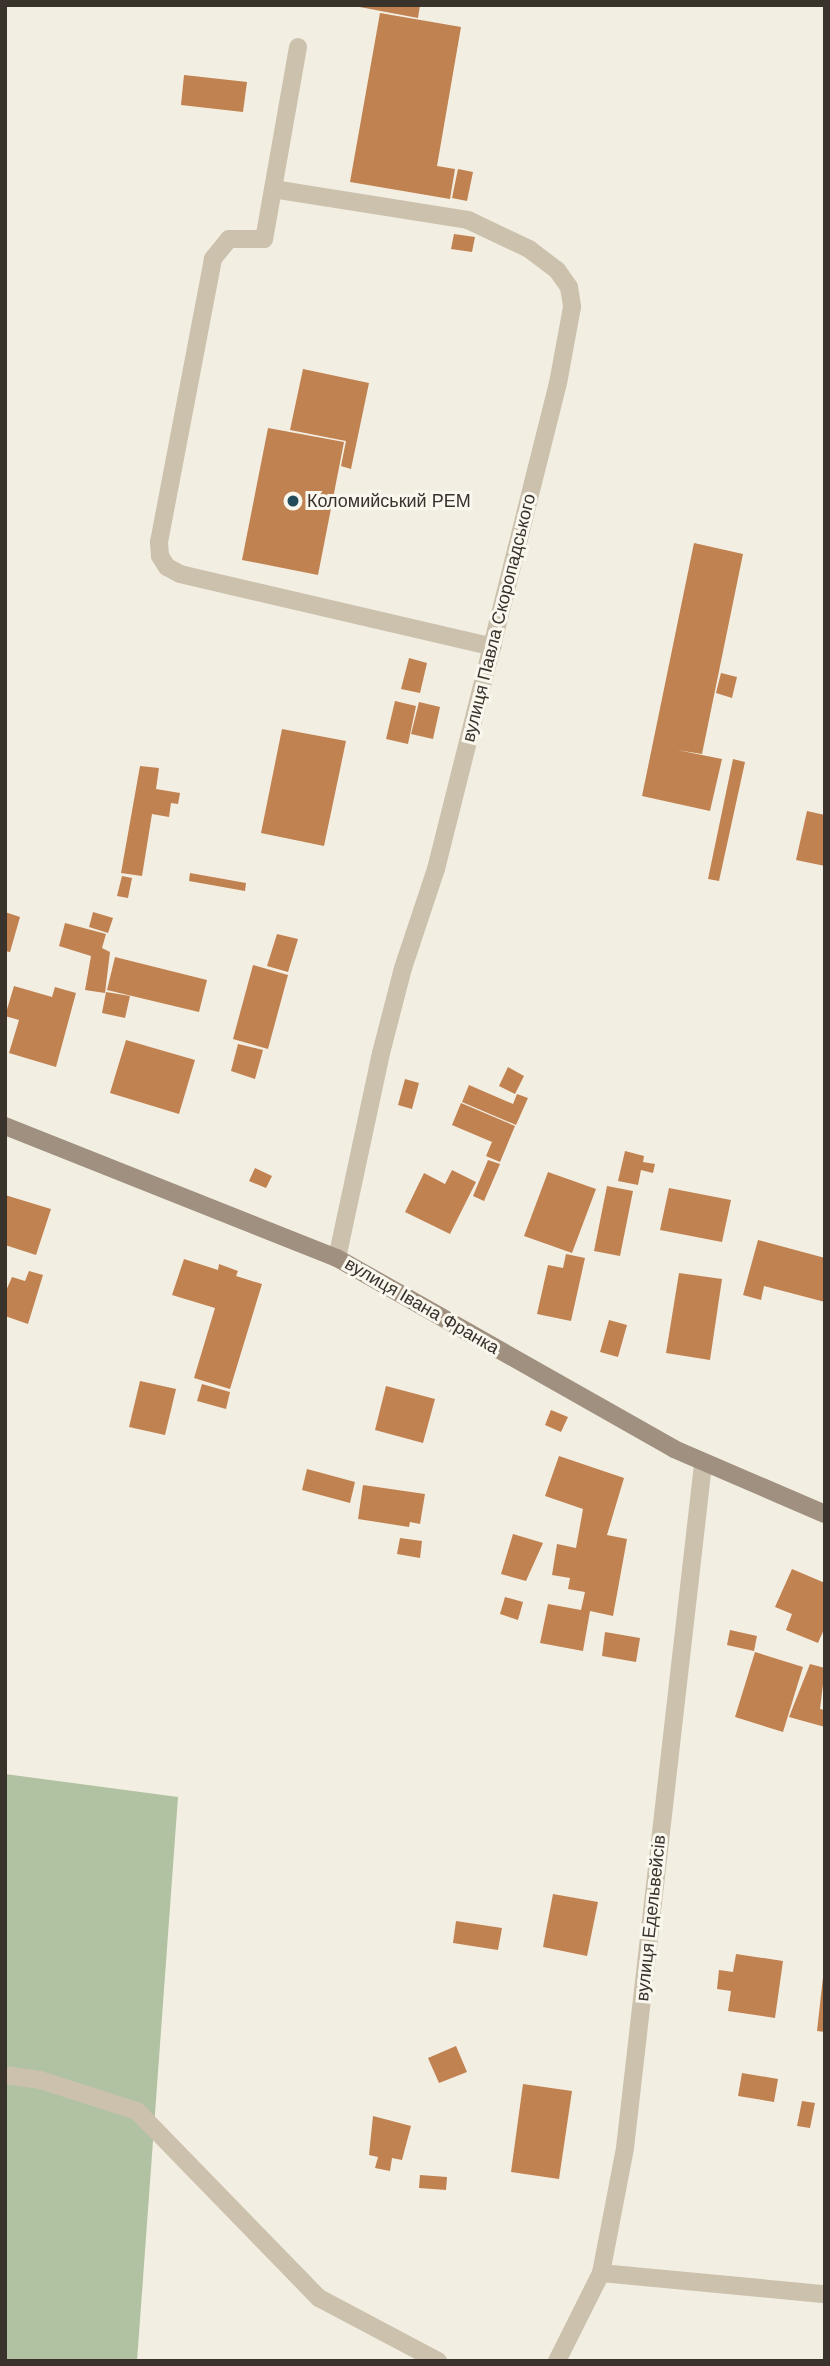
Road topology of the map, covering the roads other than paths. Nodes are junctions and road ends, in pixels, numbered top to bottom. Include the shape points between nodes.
1 (299, 47) dead end
2 (273, 189) junction
3 (493, 647) junction
4 (5, 1126) edge
5 (337, 1258) junction
6 (703, 1464) junction
7 (825, 1514) edge
8 (5, 2075) edge
9 (601, 2273) junction
10 (825, 2294) edge
11 (438, 2361) edge
12 (557, 2361) edge

1 - 2 street
2 - 3 street, вулиця Павла Скоропадського via 468,220 529,249 557,270 569,287 572,307 558,383
2 - 3 street via 264,239 229,239 213,259 159,542 163,562 180,574
3 - 5 street, вулиця Павла Скоропадського via 436,869 381,1053
4 - 5 street, вулиця Івана Франка via 111,1164
5 - 6 street, вулиця Івана Франка
6 - 7 street, вулиця Івана Франка
6 - 9 street, вулиця Едельвейсів via 625,2148
8 - 11 street via 40,2080 137,2111 319,2298
9 - 10 street
9 - 12 street, вулиця Едельвейсів

